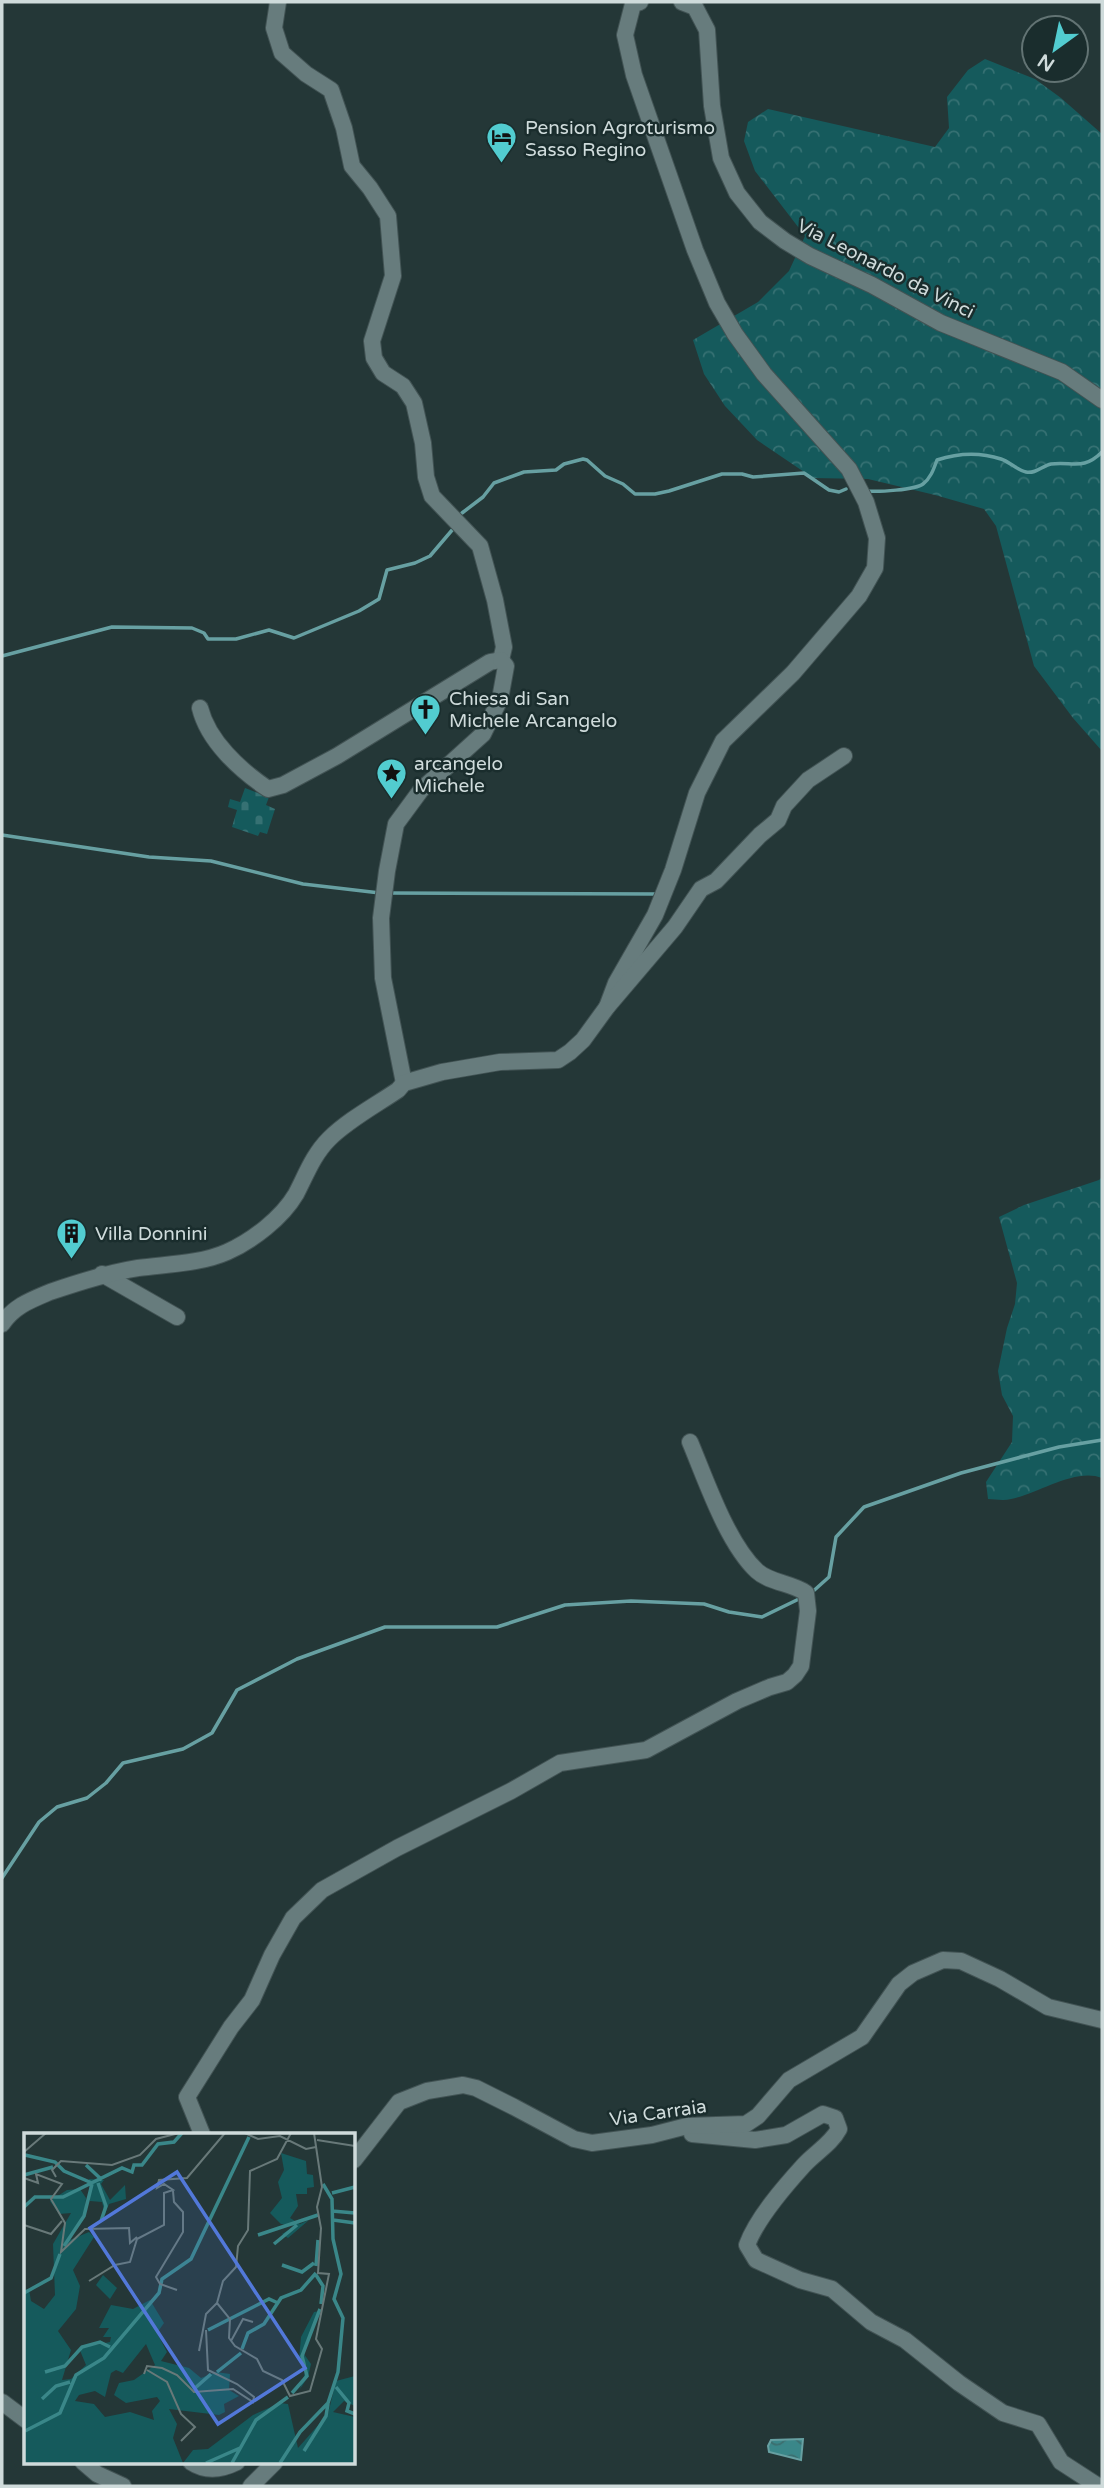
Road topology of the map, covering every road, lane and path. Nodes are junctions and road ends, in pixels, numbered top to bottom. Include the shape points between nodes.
1 (278, 2) edge
2 (640, 2) edge
3 (682, 2) edge
4 (1102, 400) edge
5 (501, 660) junction
6 (200, 708) dead end
7 (844, 757) dead end
8 (607, 1007) junction
9 (404, 1083) junction
10 (102, 1274) junction
11 (177, 1317) dead end
12 (2, 1324) edge
13 (690, 1442) dead end
14 (1102, 2021) edge
15 (202, 2133) edge
16 (652, 2135) junction
17 (355, 2159) edge
18 (2, 2402) edge
19 (24, 2418) edge
20 (85, 2464) edge
21 (195, 2464) edge
22 (233, 2464) edge
23 (273, 2464) edge
24 (122, 2486) edge
25 (251, 2486) edge
26 (1098, 2486) edge

1 - 5 street via 274,28 282,53 331,90 352,166 388,216 393,275 372,341 374,358 414,403 432,496 481,546 500,624
2 - 8 street via 633,4 625,35 634,75 718,303 764,374 849,469 877,538 875,568 859,596 793,673 723,741 697,793 655,915
3 - 4 street, Via Leonardo da Vinci via 695,7 707,30 721,158 737,193 760,222 810,256 941,323 1062,372
5 - 6 street via 490,662 283,785 268,789 232,759 203,721
5 - 9 street via 506,666 500,699 483,734 421,790 396,824 382,930 383,978
7 - 8 street via 808,780 784,806 778,820 716,881 701,889
8 - 9 street via 583,1040 558,1060 500,1062
9 - 10 street via 329,1139 310,1164 295,1197 255,1236 226,1253
10 - 11 street
10 - 12 street via 27,1301
13 - 15 street via 724,1520 758,1572 806,1593 801,1665 795,1675 646,1750 560,1763 322,1890 293,1918 252,2000 187,2097
14 - 16 street, Via Carraia via 1048,2007 961,1961 943,1960 899,1984 862,2037 789,2080 746,2124 687,2126
16 - 17 street, Via Carraia via 592,2143 573,2139 463,2085 399,2102
16 - 26 street via 694,2133 755,2140 786,2135 823,2114 835,2118 839,2129 834,2138 805,2164 753,2228 747,2245 756,2260 832,2290 1003,2413 1038,2424 1061,2462
18 - 19 street
20 - 24 street
21 - 22 street via 205,2469
23 - 25 street

